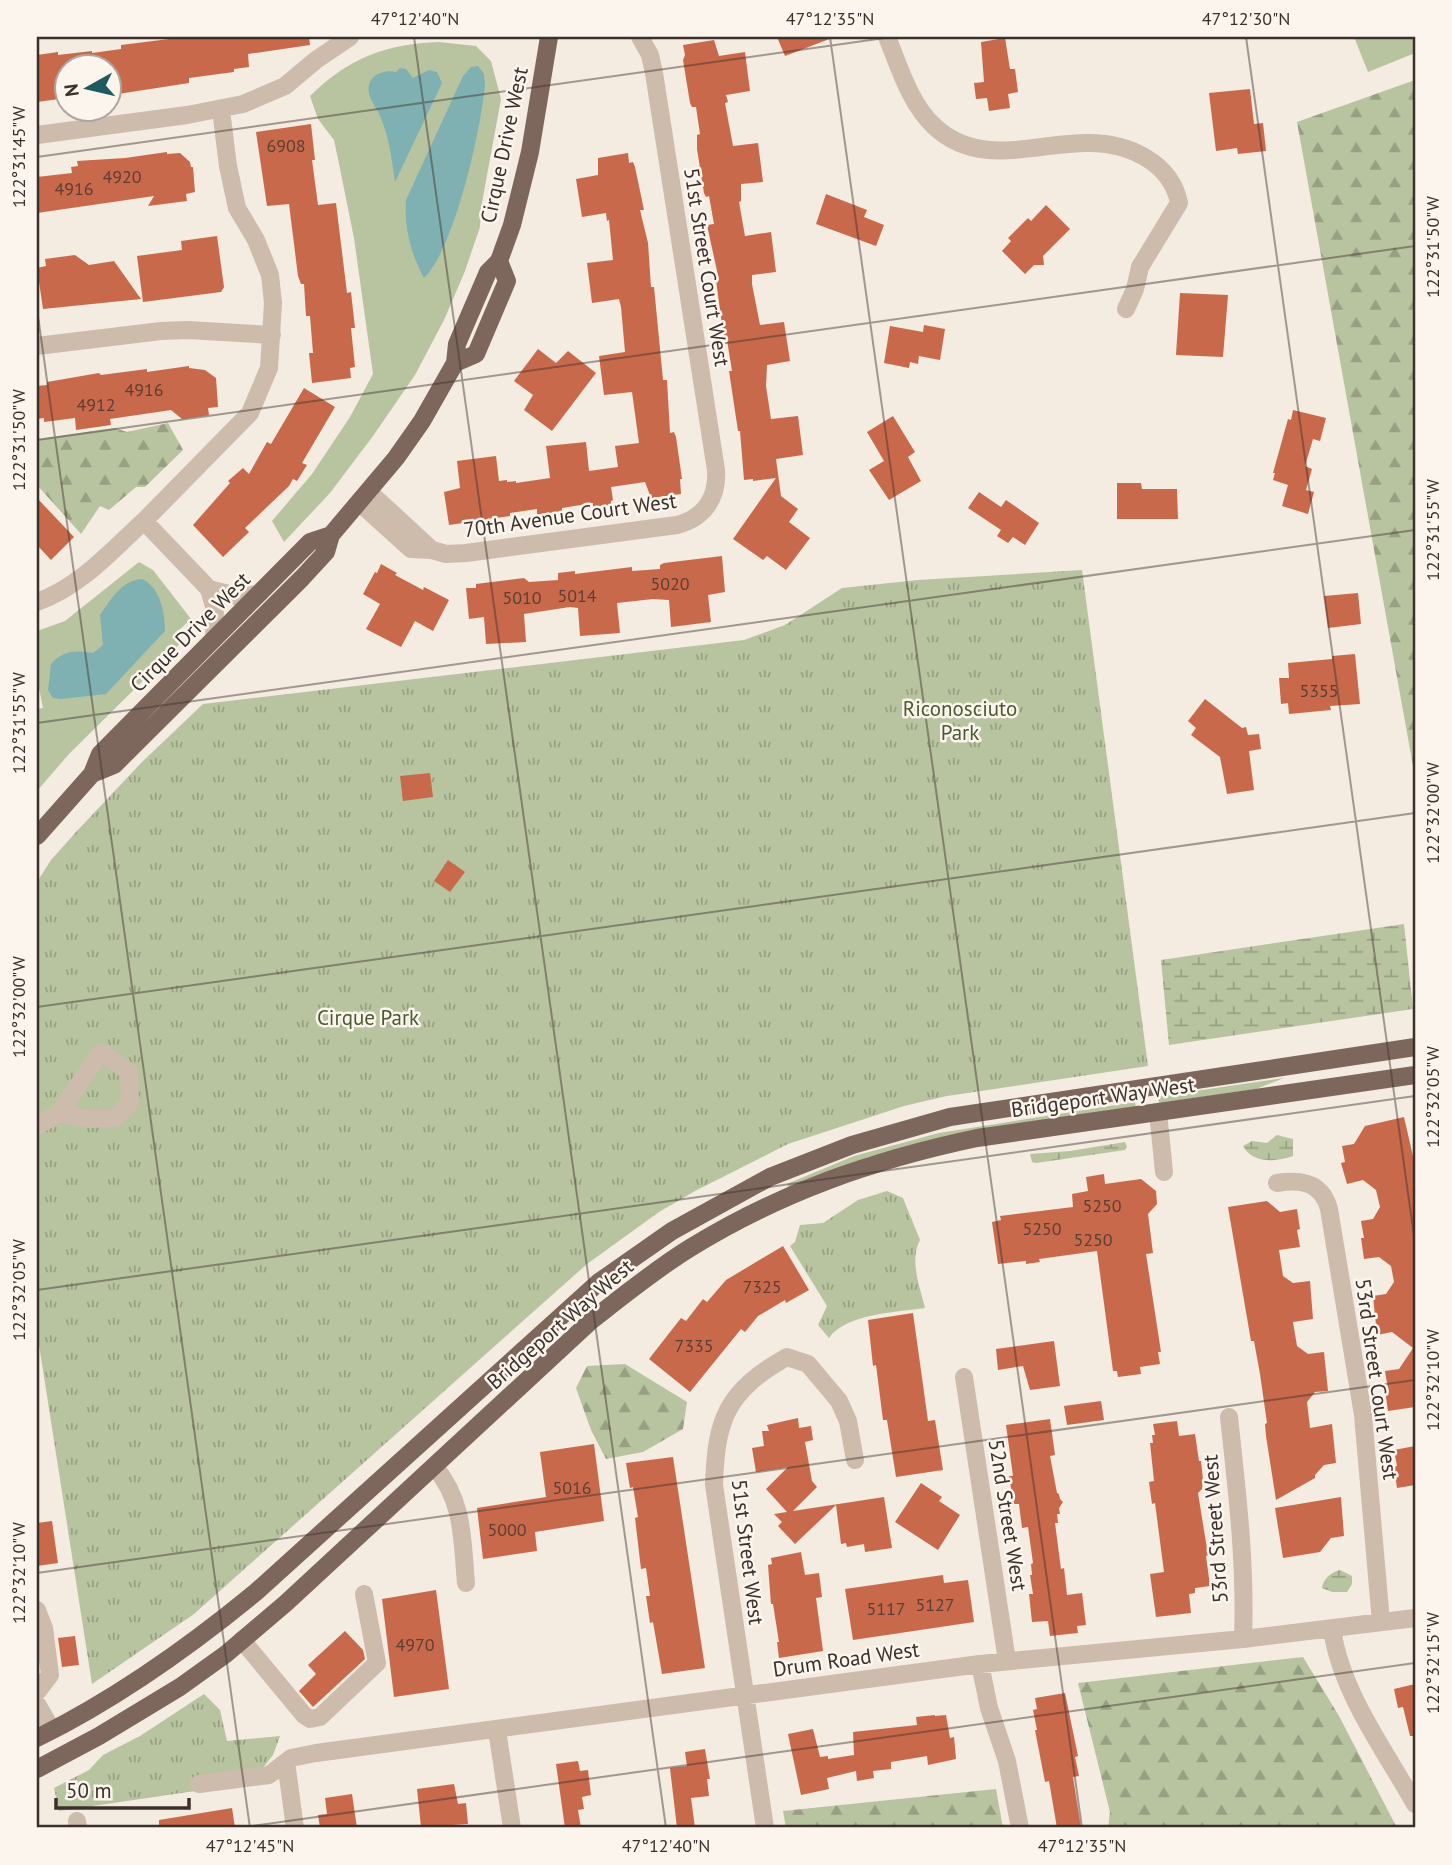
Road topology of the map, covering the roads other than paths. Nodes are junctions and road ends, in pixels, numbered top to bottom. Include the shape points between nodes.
1 (350, 37) edge
2 (548, 37) edge
3 (640, 37) edge
4 (887, 37) edge
5 (221, 110) junction
6 (37, 135) edge
7 (1126, 309) dead end
8 (272, 335) junction
9 (37, 346) edge
10 (365, 498) junction
11 (708, 505) joint
12 (144, 521) junction
13 (331, 535) junction
14 (209, 589) junction
15 (259, 594) junction
16 (37, 603) edge
17 (214, 638) junction
18 (172, 693) junction
19 (37, 836) edge
20 (1415, 1047) edge
21 (1415, 1075) edge
22 (1158, 1112) junction
23 (60, 1113) dead end
24 (37, 1126) edge
25 (1164, 1172) dead end
26 (1277, 1183) dead end
27 (964, 1377) dead end
28 (1229, 1417) dead end
29 (855, 1460) dead end
30 (434, 1466) junction
31 (466, 1583) dead end
32 (364, 1594) dead end
33 (37, 1610) edge
34 (1415, 1618) edge
35 (1381, 1622) junction
36 (1332, 1629) junction
37 (1243, 1639) junction
38 (242, 1640) junction
39 (1007, 1661) junction
40 (980, 1664) junction
41 (37, 1692) edge
42 (744, 1696) junction
43 (37, 1704) edge
44 (497, 1730) junction
45 (44, 1734) edge
46 (286, 1762) junction
47 (37, 1769) edge
48 (199, 1784) dead end
49 (1415, 1804) edge
50 (295, 1828) edge
51 (512, 1828) edge
52 (765, 1828) edge
53 (1020, 1828) edge

1 - 5 street via 285,86
2 - 10 main road, Cirque Drive West via 530,152 499,261 488,272 457,344 454,363 422,421
3 - 11 street, 51st Street Court West via 654,73 716,470 716,486
4 - 7 street via 918,107 947,136 967,145 1009,152 1090,143 1118,147 1135,152 1166,173 1174,183 1178,203 1140,267
5 - 6 street
5 - 8 street via 237,208 270,275
8 - 9 street via 160,331
8 - 12 street via 267,376 250,413
10 - 11 street, 70th Avenue Court West via 411,550 460,554 677,525 694,519
10 - 13 main road, Cirque Drive West
12 - 14 street
12 - 16 street via 76,582
13 - 15 main road, Cirque Drive West via 310,542
13 - 18 main road, Cirque Drive West via 326,552 302,579
14 - 15 street via 236,596
14 - 17 street via 215,610
15 - 17 main road, Cirque Drive West
17 - 18 main road, Cirque Drive West
18 - 19 main road, Cirque Drive West via 114,765 92,774
20 - 45 main road, Bridgeport Way West via 950,1117 852,1146 745,1189 672,1231 599,1282 211,1630 151,1672
21 - 22 main road, Bridgeport Way West
22 - 25 street
22 - 30 main road, Bridgeport Way West via 931,1148 781,1199 689,1248 641,1281 592,1320
23 - 24 street
26 - 35 street, 53rd Street Court West via 1311,1184 1323,1194 1329,1209 1364,1428
27 - 39 street, 52nd Street West
28 - 37 street, 53rd Street West via 1243,1563
29 - 42 street, 51st Street West via 839,1401 808,1364 787,1357 749,1381 721,1423 714,1485
30 - 31 street via 456,1500
30 - 38 main road, Bridgeport Way West
32 - 38 street via 377,1663 315,1719 304,1715
33 - 41 street via 50,1675
34 - 35 street, Drum Road West
35 - 36 street, Drum Road West
36 - 37 street, Drum Road West
36 - 49 street via 1349,1686
37 - 39 street, Drum Road West
38 - 47 main road, Bridgeport Way West via 180,1687
39 - 40 street, Drum Road West
40 - 42 street, Drum Road West
40 - 53 street
42 - 44 street, Drum Road West
42 - 52 street, 51st Street West
43 - 45 street
44 - 46 street, Drum Road West via 316,1753
44 - 51 street
46 - 48 street, Drum Road West via 269,1775
46 - 50 street

